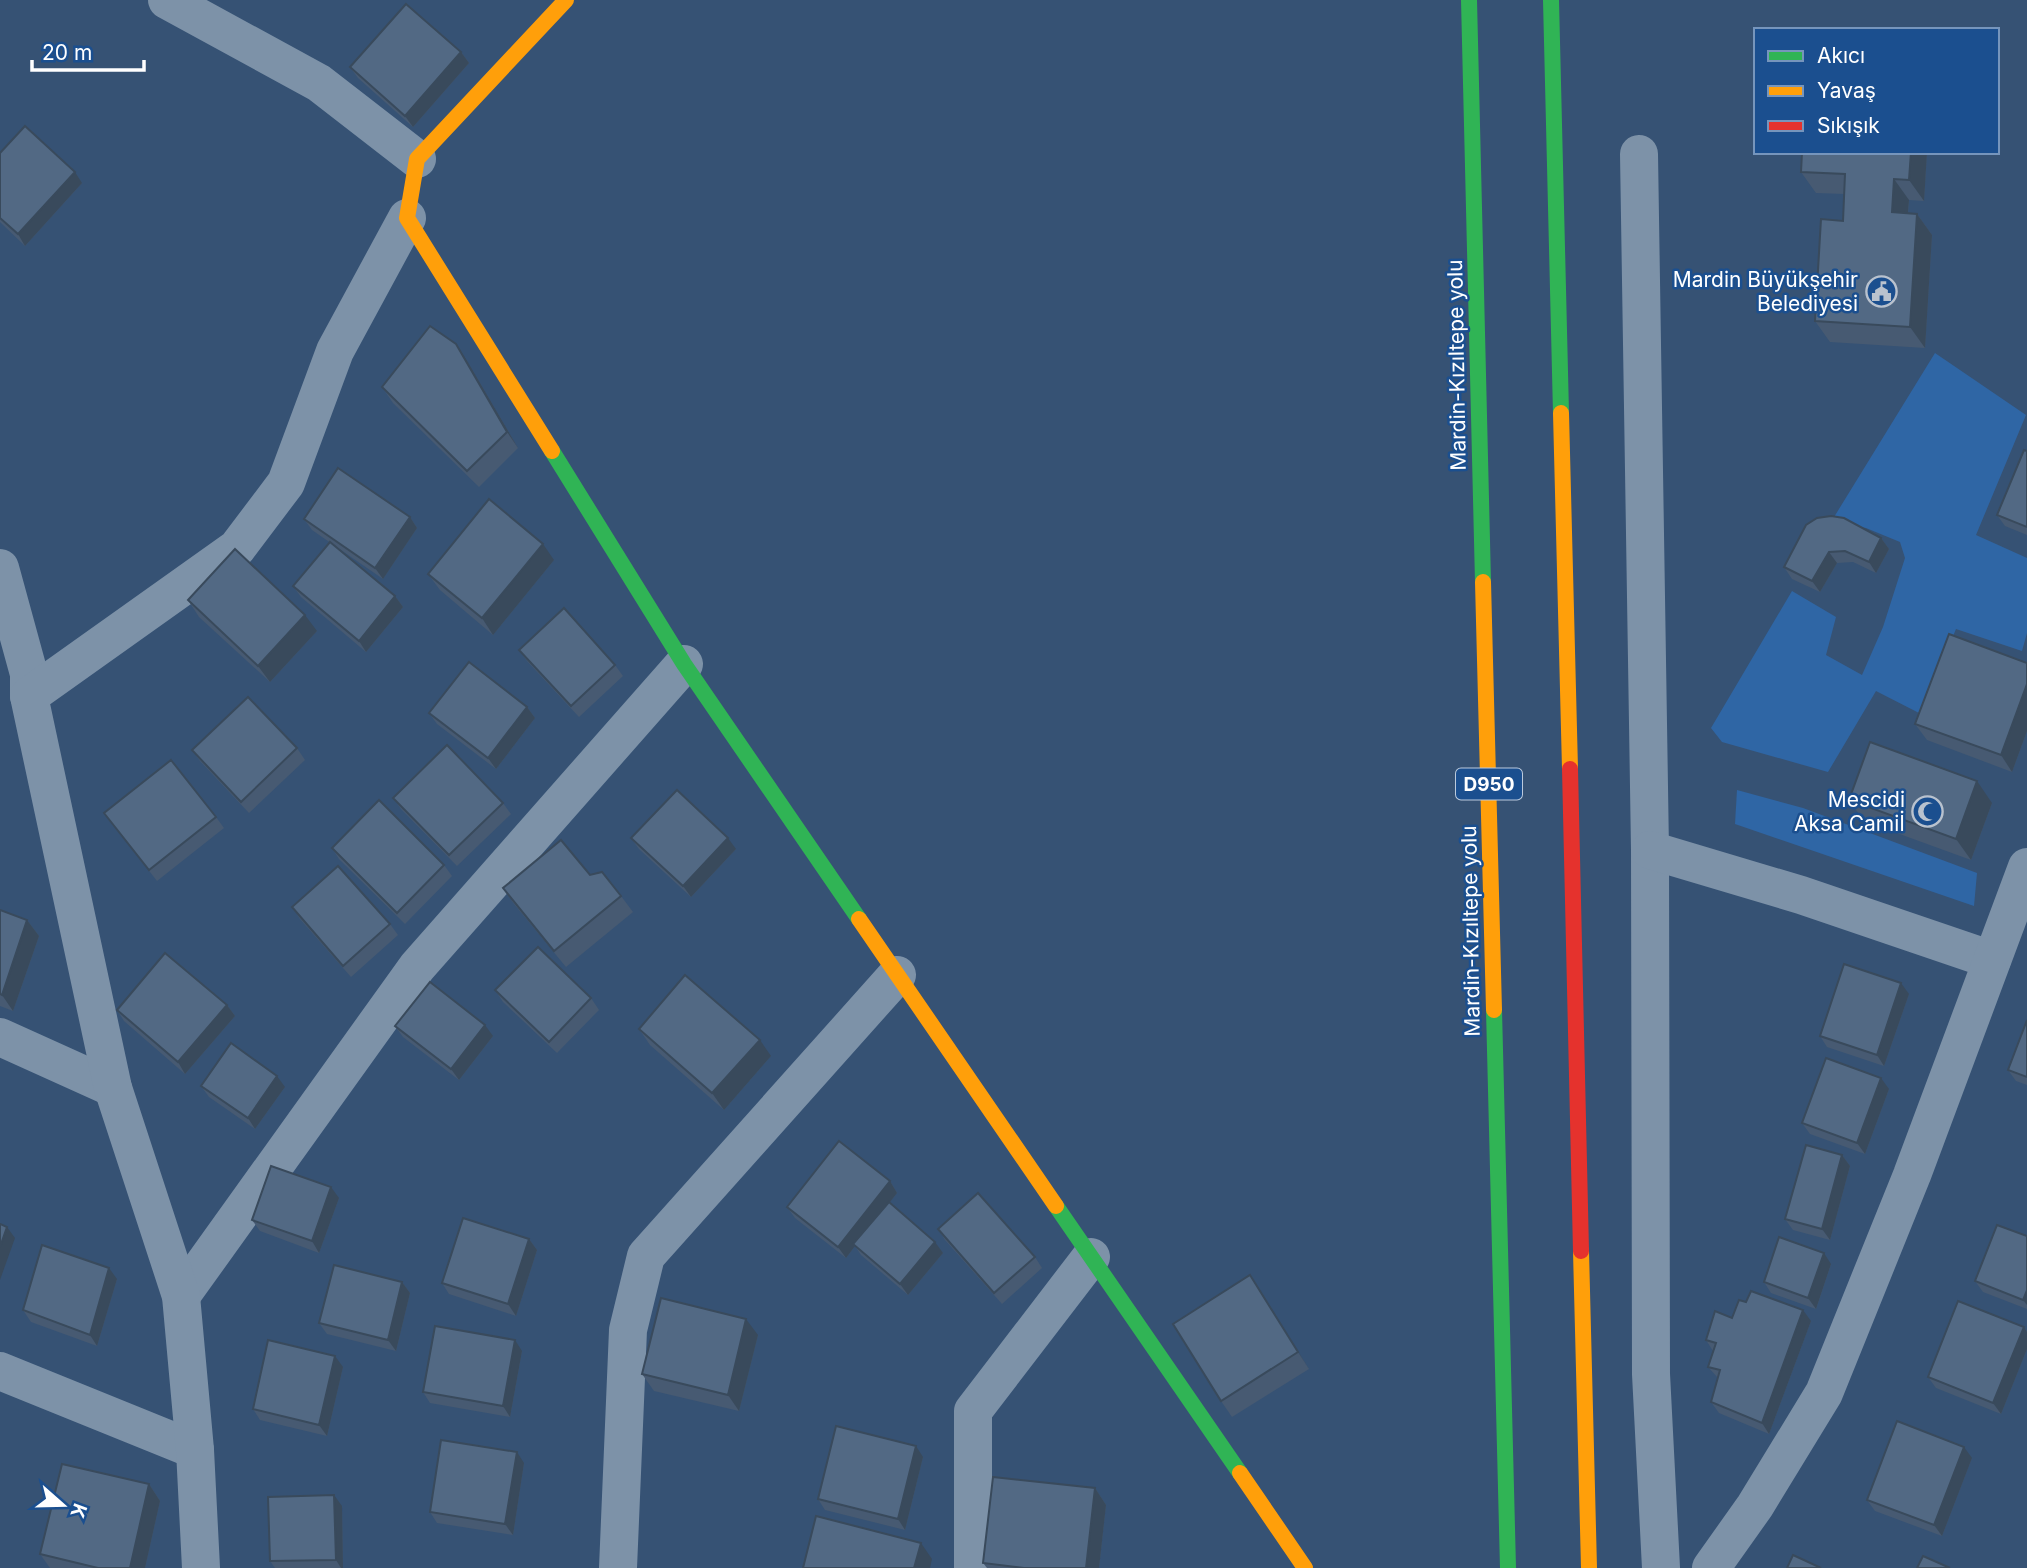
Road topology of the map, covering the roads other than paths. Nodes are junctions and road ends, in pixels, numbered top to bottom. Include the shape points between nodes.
1 (167, 0) edge
2 (566, 0) edge
3 (1469, 0) edge
4 (1550, 0) edge
5 (1639, 154) dead end
6 (417, 159) junction
7 (407, 218) junction
8 (0, 568) edge
9 (684, 664) junction
10 (19, 682) edge
11 (1650, 850) junction
12 (2027, 867) edge
13 (1992, 960) junction
14 (897, 975) junction
15 (0, 1037) edge
16 (113, 1088) junction
17 (1091, 1257) junction
18 (181, 1296) junction
19 (0, 1371) edge
20 (195, 1450) junction
21 (201, 1568) edge
22 (618, 1568) edge
23 (973, 1568) edge
24 (1305, 1568) edge
25 (1508, 1568) edge
26 (1589, 1568) edge
27 (1661, 1568) edge
28 (1711, 1568) edge

1 - 6 street via 319,83
2 - 6 main road
3 - 25 main road, Mardin-Kızıltepe yolu / D950
4 - 26 main road
5 - 11 street
6 - 7 main road
7 - 9 main road
7 - 10 street via 335,351 286,483 237,548
8 - 10 street
9 - 14 main road
9 - 18 street via 417,967
10 - 16 street
11 - 13 street via 1801,894
11 - 27 street via 1651,1374
12 - 13 street
13 - 28 street via 1824,1393
14 - 17 main road
14 - 22 street via 646,1256 628,1330
15 - 16 street
16 - 18 street
17 - 23 street via 973,1411
17 - 24 main road
18 - 20 street
19 - 20 street
20 - 21 street

